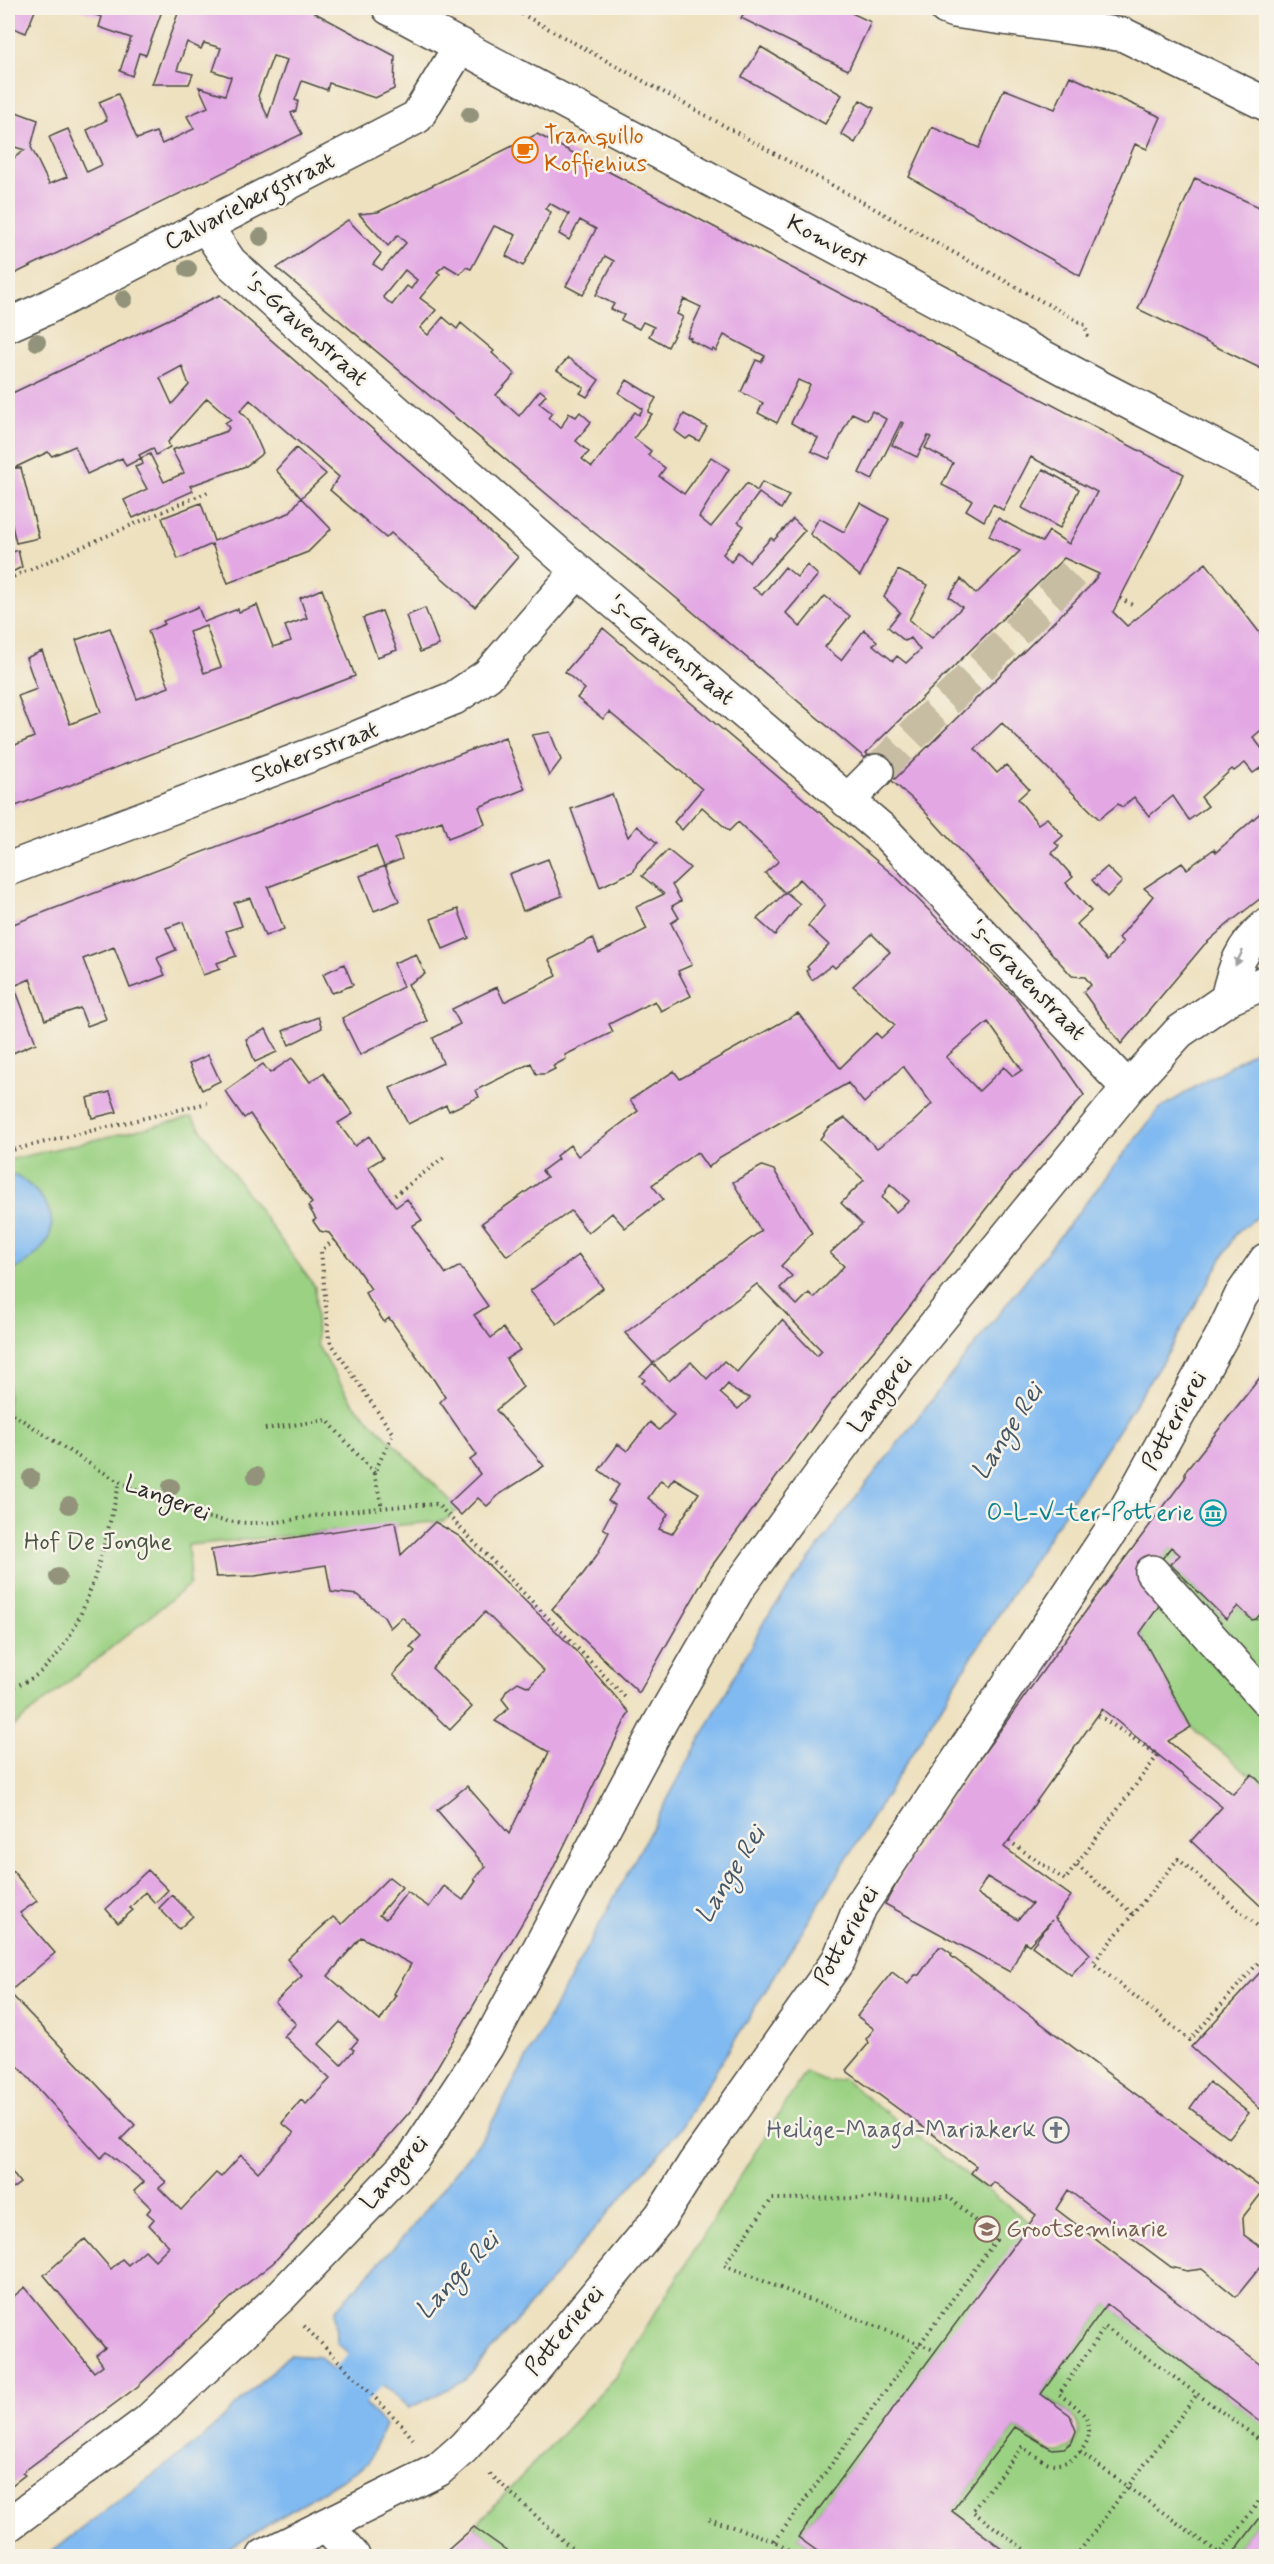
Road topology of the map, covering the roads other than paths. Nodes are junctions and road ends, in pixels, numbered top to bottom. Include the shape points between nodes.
1 (389, 8) edge
2 (952, 9) edge
3 (461, 45) junction
4 (1266, 104) edge
5 (205, 225) junction
6 (8, 325) edge
7 (1266, 473) edge
8 (578, 571) junction
9 (877, 771) tunnel mouth
10 (847, 801) junction
11 (8, 869) edge
12 (1266, 926) edge
13 (1266, 982) edge
14 (1227, 999) junction
15 (1128, 1088) junction
16 (1266, 1260) edge
17 (1152, 1572) dead end
18 (1266, 1699) edge
19 (8, 2525) edge
20 (327, 2526) junction
21 (264, 2556) edge
22 (353, 2556) edge

1 - 3 street, Komvest
2 - 4 street via 1124,35
3 - 5 street, Calvariebergstraat via 417,117
3 - 7 street, Komvest
5 - 6 street, Calvariebergstraat
5 - 8 street, 's-Gravenstraat via 230,262
8 - 10 street, 's-Gravenstraat
8 - 11 street, Stokersstraat via 488,675 454,698
9 - 10 street
10 - 15 street, 's-Gravenstraat via 886,833
12 -> 14 street via 1242,950
13 - 14 street, Langerei
14 - 15 street, Langerei via 1179,1032
15 - 19 street, Langerei via 899,1369 738,1588 661,1721 487,2046 413,2158 279,2298 147,2422
16 - 20 street, Potterierei via 1241,1296 1126,1507 860,1907 839,1959 661,2216 532,2372 463,2448 438,2470
17 - 18 street
20 - 21 street, Potterierei
20 - 22 street

